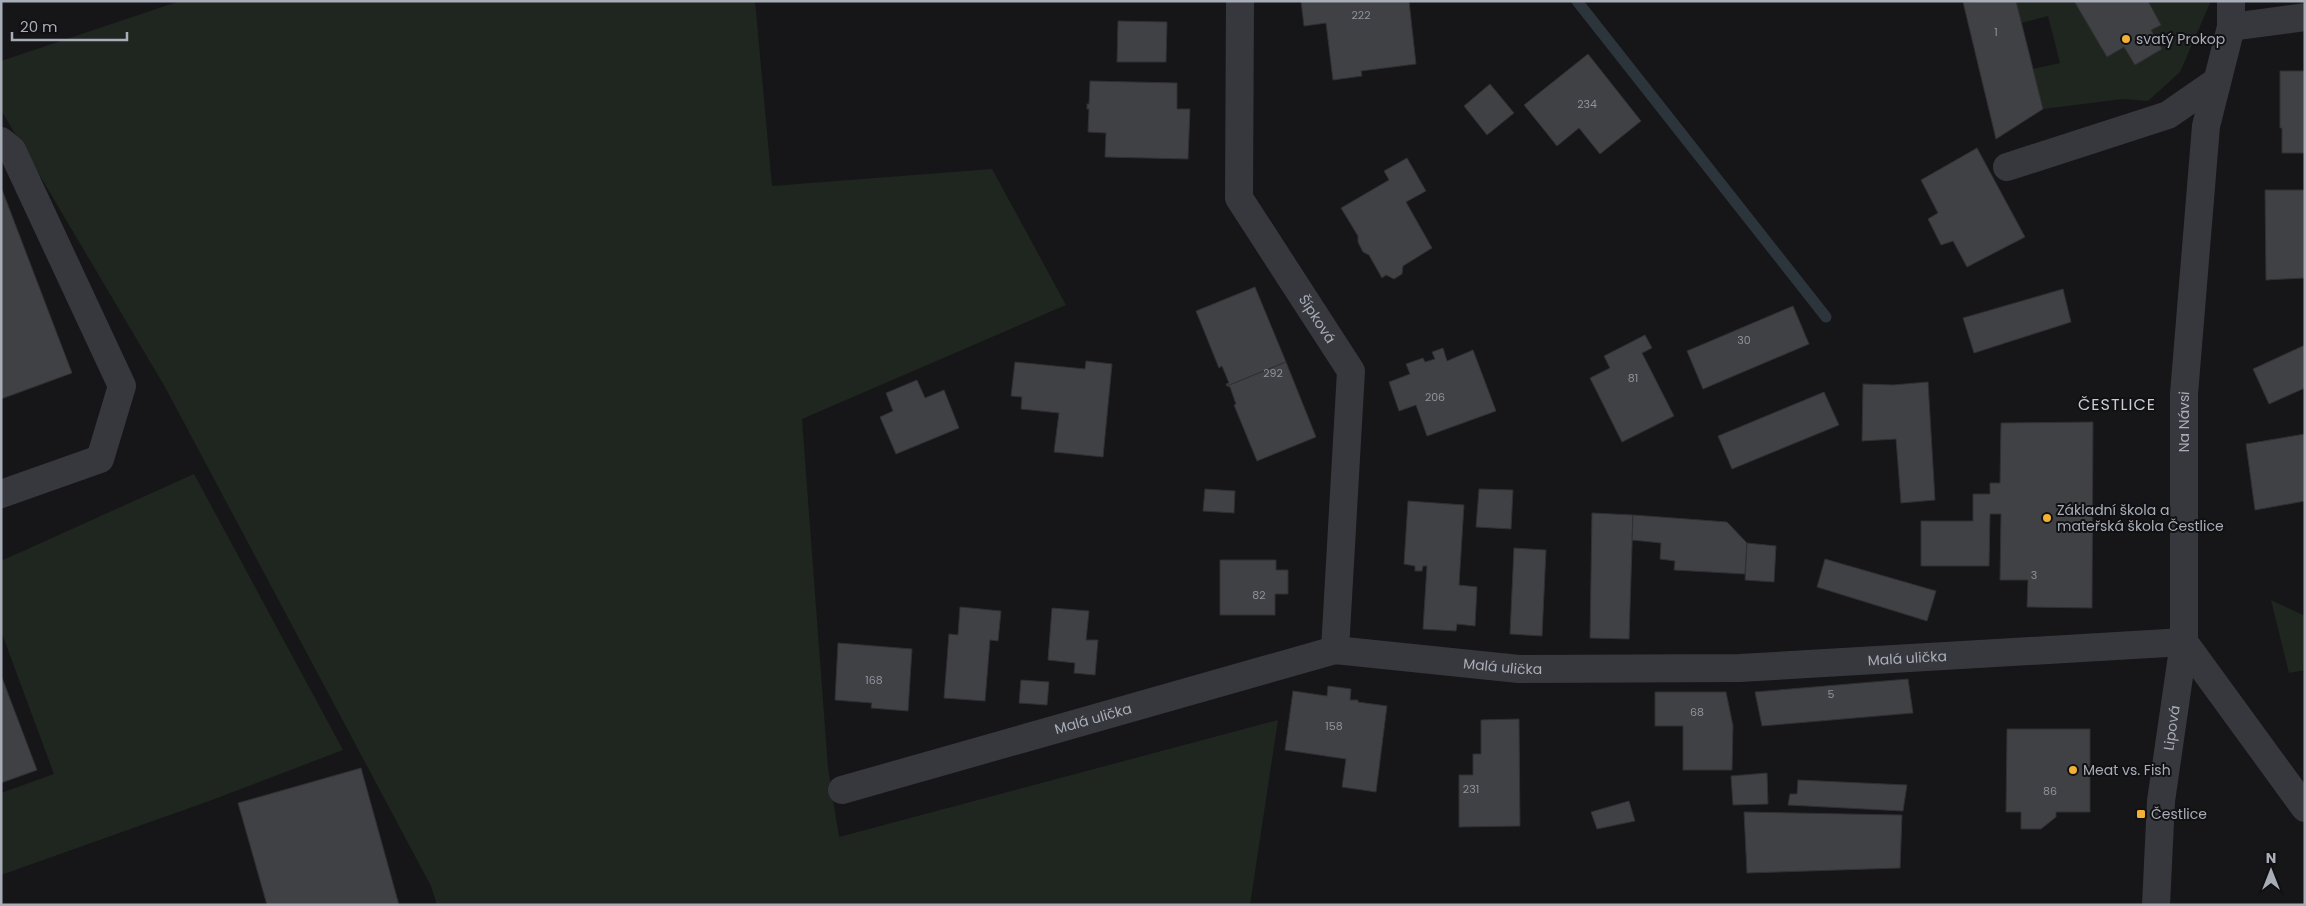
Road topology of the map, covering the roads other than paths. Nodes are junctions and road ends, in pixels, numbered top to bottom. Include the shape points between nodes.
1 (1240, 1) edge
2 (2231, 14) edge
3 (2305, 17) edge
4 (2217, 81) junction
5 (1, 141) edge
6 (2007, 167) dead end
7 (1, 494) edge
8 (2184, 642) junction
9 (1335, 650) junction
10 (842, 790) dead end
11 (2305, 808) edge
12 (2156, 905) edge

1 - 9 street, Šípková via 1239,198 1351,371
2 - 3 street
2 - 4 street, Na Návsi
4 - 6 street via 2168,115
4 - 8 street, Na Návsi via 2206,126 2184,394
5 - 7 street via 12,150 122,386 100,459
8 - 9 street, Malá ulička via 1740,668 1519,669
8 - 11 street
8 - 12 street, Lipová via 2160,802
9 - 10 street, Malá ulička

